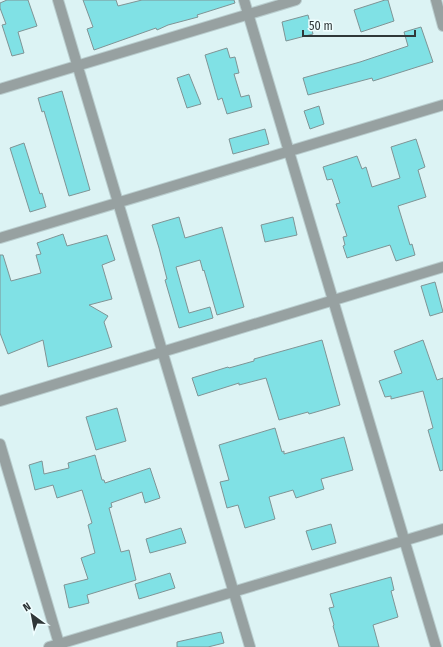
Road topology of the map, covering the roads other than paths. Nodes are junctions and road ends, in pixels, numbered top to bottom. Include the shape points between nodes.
1 (58, 0) edge
2 (244, 0) edge
3 (296, 0) edge
4 (436, 0) edge
5 (248, 14) junction
6 (443, 26) edge
7 (77, 66) junction
8 (0, 89) edge
9 (443, 105) edge
10 (289, 151) junction
11 (118, 202) junction
12 (0, 238) edge
13 (443, 267) edge
14 (333, 300) junction
15 (162, 352) junction
16 (0, 400) edge
17 (0, 444) edge
18 (443, 528) edge
19 (404, 540) junction
20 (234, 592) junction
21 (56, 646) edge
22 (250, 647) edge
23 (436, 647) edge

1 - 7 street
2 - 5 street
3 - 5 street
4 - 6 street
5 - 7 street
5 - 10 street
7 - 8 street
7 - 11 street
9 - 10 street
10 - 11 street
10 - 14 street
11 - 12 street
11 - 15 street
13 - 14 street
14 - 15 street
14 - 19 street
15 - 16 street
15 - 20 street
17 - 21 street
18 - 19 street
19 - 20 street
19 - 23 street
20 - 21 street
20 - 22 street

